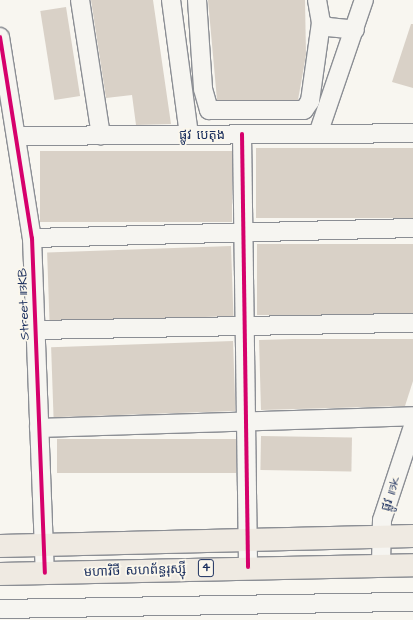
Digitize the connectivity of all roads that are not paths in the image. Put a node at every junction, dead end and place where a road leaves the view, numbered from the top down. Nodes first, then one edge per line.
1 (80, 0) edge
2 (171, 0) edge
3 (197, 0) edge
4 (317, 0) edge
5 (364, 0) edge
6 (322, 23) junction
7 (175, 30) junction
8 (201, 30) junction
9 (354, 30) junction
10 (1, 43) edge
11 (5, 104) edge
12 (258, 112) junction
13 (413, 132) edge
14 (189, 134) junction
15 (251, 134) junction
16 (318, 134) junction
17 (101, 135) junction
18 (16, 136) junction
19 (413, 228) edge
20 (243, 235) junction
21 (32, 238) junction
22 (413, 323) edge
23 (245, 328) junction
24 (36, 330) junction
25 (413, 416) edge
26 (246, 422) junction
27 (413, 426) edge
28 (39, 428) junction
29 (382, 536) junction
30 (413, 536) edge
31 (248, 539) junction
32 (43, 544) junction
33 (0, 546) edge
34 (381, 564) junction
35 (413, 565) edge
36 (248, 567) junction
37 (45, 573) junction
38 (0, 574) edge
39 (413, 602) edge
40 (0, 609) edge

1 - 17 street
2 - 7 street
3 - 8 street
4 - 6 street
5 - 9 street
6 - 9 street
6 - 12 street
7 - 8 street
7 - 14 street
8 - 12 street
9 - 16 street
10 - 11 street, Street 113KB
11 - 18 street, Street 113KB
12 - 15 street
13 - 16 street, ផ្លូវ បេតុង
14 - 15 street, ផ្លូវ បេតុង
14 - 17 street, ផ្លូវ បេតុង
15 - 16 street, ផ្លូវ បេតុង
15 - 20 street
17 - 18 street, ផ្លូវ បេតុង
18 - 21 street, Street 113KB
19 - 20 street
20 - 21 street
20 - 23 street
21 - 24 street, Street 113KB
22 - 23 street
23 - 24 street
23 - 26 street
24 - 28 street, Street 113KB
25 - 26 street
26 - 28 street
26 - 31 street
27 - 29 street, ផ្លូវ 113k
28 - 32 street, Street 113KB
29 - 30 highway, 4
29 - 31 highway, 4
29 - 34 street, ផ្លូវ 113k
31 - 32 highway, 4
31 - 36 street
32 - 33 highway, 4
32 - 37 street, Street 113KB
34 - 35 highway, មហាវិថី សហព័ន្ធរុស្ស៊ី / 4
34 - 36 highway, មហាវិថី សហព័ន្ធរុស្ស៊ី / 4
36 - 37 highway, មហាវិថី សហព័ន្ធរុស្ស៊ី / 4
37 - 38 highway, មហាវិថី សហព័ន្ធរុស្ស៊ី / 4
39 - 40 street

